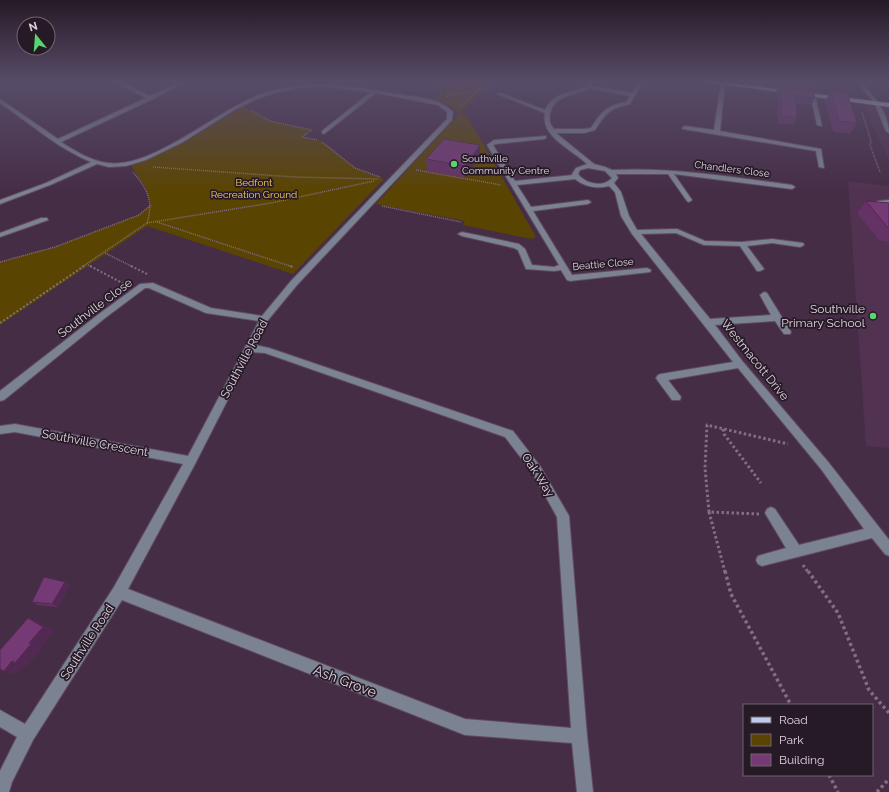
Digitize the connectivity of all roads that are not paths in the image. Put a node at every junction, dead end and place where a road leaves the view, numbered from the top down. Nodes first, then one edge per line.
1 (25, 118) edge
2 (108, 118) edge
3 (218, 118) edge
4 (342, 118) edge
5 (450, 118) edge
6 (547, 118) edge
7 (600, 118) edge
8 (719, 118) edge
9 (818, 118) edge
10 (884, 118) edge
11 (820, 125) dead end
12 (685, 128) dead end
13 (552, 130) junction
14 (889, 131) edge
15 (324, 132) dead end
16 (717, 132) junction
17 (544, 137) dead end
18 (58, 141) junction
19 (95, 163) junction
20 (592, 166) junction
21 (822, 167) dead end
22 (669, 171) junction
23 (611, 172) junction
24 (576, 177) junction
25 (610, 183) junction
26 (514, 184) junction
27 (792, 187) dead end
28 (689, 200) dead end
29 (0, 202) edge
30 (588, 202) dead end
31 (889, 202) edge
32 (878, 203) edge
33 (528, 208) junction
34 (44, 220) dead end
35 (635, 232) junction
36 (462, 234) dead end
37 (0, 235) edge
38 (742, 244) junction
39 (800, 245) dead end
40 (562, 267) junction
41 (760, 269) dead end
42 (647, 270) dead end
43 (764, 295) dead end
44 (777, 318) junction
45 (264, 319) junction
46 (708, 322) junction
47 (787, 332) dead end
48 (249, 348) junction
49 (740, 364) junction
50 (0, 397) edge
51 (676, 397) dead end
52 (0, 430) edge
53 (191, 461) junction
54 (771, 514) road end
55 (874, 532) junction
56 (889, 550) edge
57 (796, 552) junction
58 (762, 560) dead end
59 (119, 592) junction
60 (0, 718) edge
61 (27, 734) junction
62 (579, 736) junction
63 (1, 792) edge
64 (585, 792) edge

1 - 18 street
2 - 18 street
3 - 19 street, Southville Road
4 - 15 street
5 - 45 street, Southville Road
6 - 13 street
7 - 13 street
8 - 16 street
9 - 11 street
10 - 14 street
12 - 16 street
13 - 20 street
16 - 21 street
17 - 26 street, Beattie Close
18 - 19 street
19 - 29 street
20 - 23 street
20 - 24 street
22 - 23 street, Chandlers Close
22 - 27 street, Chandlers Close
22 - 28 street
23 - 25 street
24 - 25 street
24 - 26 street
25 - 35 street, Westmacott Drive
26 - 33 street, Beattie Close
30 - 33 street
31 - 32 street
33 - 40 street, Beattie Close
34 - 37 street
35 - 38 street
35 - 46 street, Westmacott Drive
36 - 40 street
38 - 39 street
38 - 41 street
40 - 42 street, Beattie Close
43 - 44 street
44 - 46 street
44 - 47 street
45 - 48 street, Southville Road
45 - 50 street, Southville Close
46 - 49 street, Westmacott Drive
48 - 53 street, Southville Road
48 - 62 street, Oak Way
49 - 51 street
49 - 55 street, Westmacott Drive
52 - 53 street, Southville Crescent
53 - 59 street, Southville Road
54 - 57 street
55 - 56 street, Westmacott Drive
55 - 57 street
57 - 58 street
59 - 61 street, Southville Road
59 - 62 street, Ash Grove
60 - 61 street
61 - 63 street, Southville Road
62 - 64 street, Oak Way

